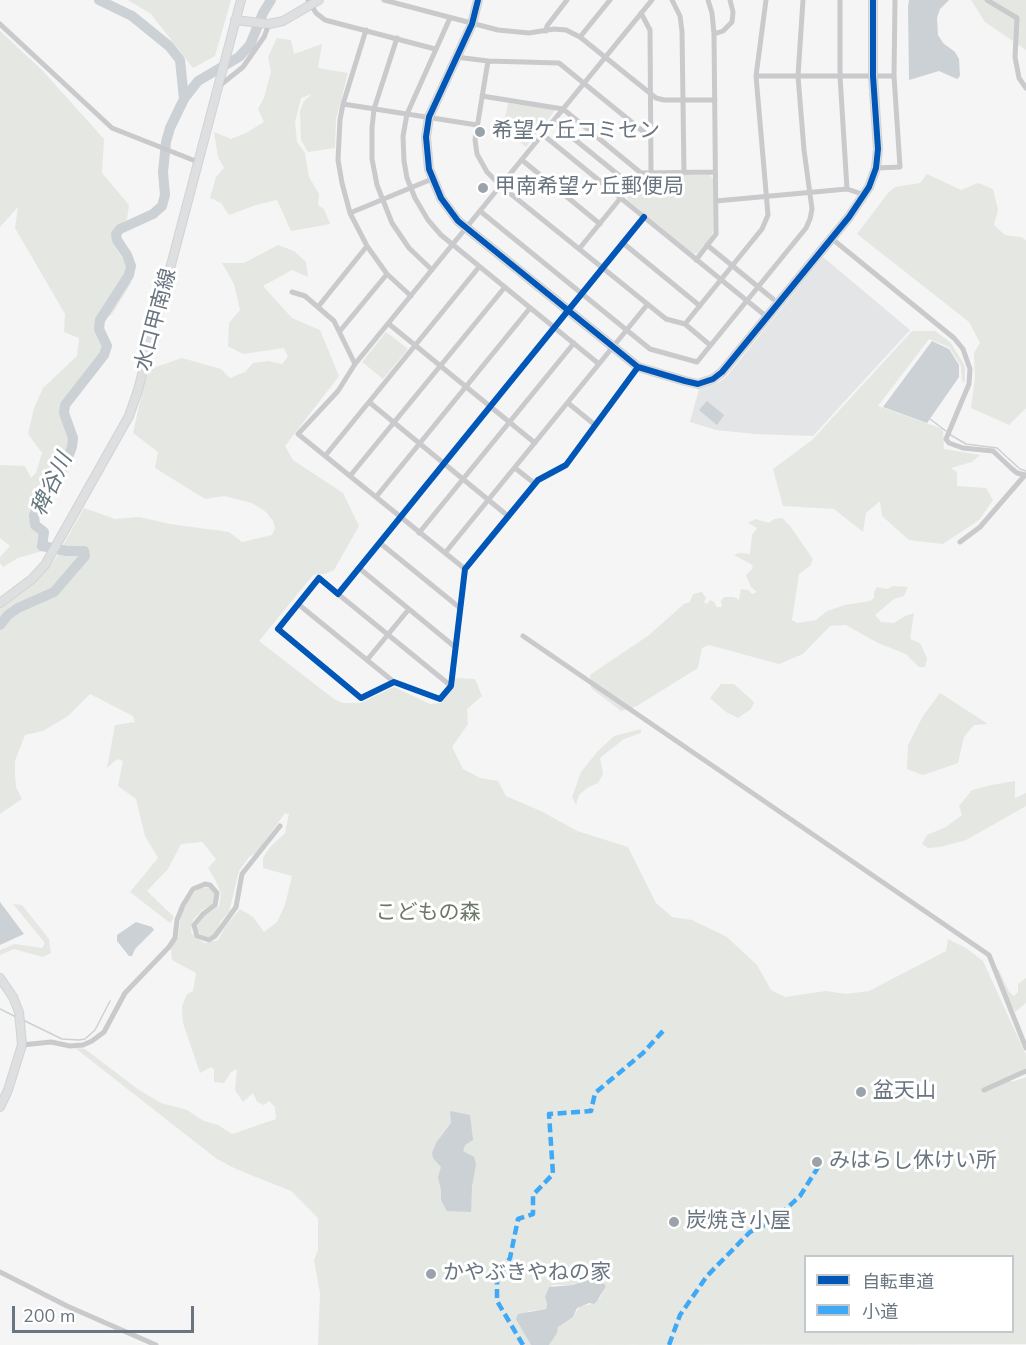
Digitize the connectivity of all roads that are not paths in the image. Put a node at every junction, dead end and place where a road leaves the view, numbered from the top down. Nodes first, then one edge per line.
1 (241, 0) edge
2 (320, 0) edge
3 (384, 0) edge
4 (478, 0) edge
5 (567, 0) edge
6 (610, 0) edge
7 (652, 0) edge
8 (672, 0) edge
9 (708, 0) edge
10 (730, 0) edge
11 (766, 0) edge
12 (803, 0) edge
13 (840, 0) edge
14 (873, 0) edge
15 (895, 0) edge
16 (987, 0) edge
17 (309, 2) edge
18 (641, 13) junction
19 (450, 18) junction
20 (235, 20) junction
21 (0, 24) edge
22 (267, 24) junction
23 (472, 24) junction
24 (366, 30) junction
25 (546, 31) junction
26 (714, 34) junction
27 (580, 37) junction
28 (397, 38) junction
29 (435, 49) junction
30 (456, 57) junction
31 (605, 58) junction
32 (488, 61) junction
33 (756, 76) junction
34 (798, 76) junction
35 (840, 76) junction
36 (873, 76) junction
37 (894, 76) junction
38 (584, 83) junction
39 (217, 88) junction
40 (1026, 88) edge
41 (650, 94) junction
42 (482, 96) junction
43 (683, 100) junction
44 (715, 100) junction
45 (343, 104) junction
46 (374, 109) junction
47 (563, 109) junction
48 (407, 114) junction
49 (429, 117) junction
50 (553, 122) junction
51 (477, 125) junction
52 (543, 134) junction
53 (650, 136) junction
54 (522, 160) junction
55 (198, 162) junction
56 (876, 168) junction
57 (651, 172) junction
58 (684, 172) junction
59 (715, 172) junction
60 (641, 173) junction
61 (432, 179) junction
62 (631, 185) junction
63 (501, 186) junction
64 (411, 188) junction
65 (847, 189) junction
66 (810, 193) junction
67 (865, 195) junction
68 (767, 197) junction
69 (621, 198) junction
70 (381, 200) junction
71 (716, 201) junction
72 (480, 211) junction
73 (350, 213) junction
74 (644, 217) junction
75 (600, 224) junction
76 (466, 228) junction
77 (831, 238) junction
78 (623, 243) junction
79 (453, 245) junction
80 (707, 245) junction
81 (366, 246) junction
82 (579, 249) junction
83 (696, 260) junction
84 (733, 266) junction
85 (479, 267) junction
86 (603, 268) junction
87 (432, 270) junction
88 (387, 274) junction
89 (722, 280) junction
90 (758, 286) junction
91 (505, 287) junction
92 (292, 291) dead end
93 (582, 294) junction
94 (411, 296) junction
95 (773, 299) dead end
96 (747, 301) junction
97 (647, 305) junction
98 (700, 306) junction
99 (318, 307) junction
100 (530, 308) junction
101 (568, 311) junction
102 (767, 317) junction
103 (389, 324) junction
104 (685, 324) junction
105 (555, 328) junction
106 (627, 330) junction
107 (340, 331) junction
108 (574, 343) junction
109 (415, 345) junction
110 (710, 345) junction
111 (613, 347) junction
112 (355, 364) junction
113 (599, 364) junction
114 (441, 366) junction
115 (638, 367) junction
116 (466, 387) junction
117 (369, 402) junction
118 (568, 403) junction
119 (490, 406) junction
120 (510, 422) junction
121 (394, 423) junction
122 (595, 425) junction
123 (535, 443) junction
124 (420, 444) junction
125 (325, 456) junction
126 (444, 464) junction
127 (515, 468) junction
128 (1025, 475) edge
129 (350, 476) junction
130 (463, 479) junction
131 (534, 483) junction
132 (376, 497) junction
133 (488, 500) junction
134 (508, 516) junction
135 (400, 517) junction
136 (419, 533) junction
137 (960, 542) dead end
138 (380, 543) junction
139 (445, 554) junction
140 (359, 568) junction
141 (465, 569) junction
142 (338, 594) junction
143 (0, 603) edge
144 (298, 604) junction
145 (460, 608) junction
146 (409, 609) junction
147 (388, 635) junction
148 (523, 636) dead end
149 (455, 647) junction
150 (367, 660) junction
151 (394, 682) junction
152 (451, 686) junction
153 (280, 826) dead end
154 (0, 978) edge
155 (22, 1045) junction
156 (1026, 1048) edge
157 (1026, 1071) edge
158 (984, 1090) dead end
159 (0, 1107) edge
160 (0, 1272) edge
161 (156, 1345) edge

1 - 20 street, 水口甲南線
2 - 17 street
3 - 19 street
4 - 23 street
5 - 25 street
6 - 27 street
7 - 18 street
8 - 43 street
9 - 26 street
10 - 26 street
11 - 33 street
12 - 34 street
13 - 35 street
14 - 36 street
15 - 37 street
16 - 40 street
17 - 22 street
17 - 24 street
18 - 31 street
18 - 41 street
19 - 23 street
19 - 29 street
20 - 22 street
20 - 39 street, 水口甲南線
21 - 55 street
22 - 39 street
23 - 25 street
23 - 30 street
24 - 28 street
24 - 45 street
25 - 27 street
26 - 44 street
27 - 31 street
28 - 29 street
28 - 46 street
29 - 48 street
30 - 32 street
30 - 49 street
31 - 38 street
31 - 41 street
32 - 38 street
32 - 42 street
33 - 34 street
33 - 68 street
34 - 35 street
34 - 66 street
35 - 36 street
35 - 65 street
36 - 37 street
36 - 56 street
37 - 56 street
38 - 47 street
38 - 53 street
39 - 55 street, 水口甲南線
41 - 43 street
41 - 53 street
42 - 47 street
42 - 51 street
43 - 44 street
43 - 58 street
44 - 59 street
45 - 46 street
45 - 73 street
46 - 48 street
46 - 70 street
47 - 50 street
47 - 60 street
48 - 49 street
48 - 64 street
49 - 51 street
49 - 61 street
50 - 52 street
50 - 62 street
51 - 63 street
52 - 54 street
52 - 69 street
53 - 57 street
54 - 63 street
54 - 75 street
55 - 143 street, 水口甲南線
56 - 67 street
57 - 58 street
57 - 60 street
58 - 59 street
59 - 71 street
60 - 62 street
61 - 64 street
61 - 76 street
62 - 69 street
63 - 72 street
63 - 82 street
64 - 70 street
64 - 79 street
65 - 66 street
65 - 67 street
66 - 68 street
66 - 90 street
67 - 77 street
68 - 71 street
68 - 84 street
69 - 74 street
69 - 75 street
70 - 73 street
70 - 87 street
71 - 80 street
72 - 76 street
72 - 93 street
73 - 81 street
74 - 78 street
74 - 83 street
75 - 82 street
76 - 79 street
76 - 101 street
77 - 102 street
77 - 128 street
78 - 86 street
78 - 98 street
79 - 85 street
79 - 87 street
80 - 83 street
80 - 84 street
81 - 88 street
81 - 99 street
82 - 86 street
83 - 89 street
84 - 89 street
84 - 90 street
85 - 91 street
85 - 109 street
86 - 93 street
86 - 97 street
87 - 94 street
88 - 94 street
88 - 107 street
89 - 96 street
89 - 98 street
90 - 95 street
90 - 96 street
91 - 100 street
91 - 114 street
92 - 99 street
93 - 101 street
93 - 106 street
94 - 103 street
96 - 102 street
96 - 110 street
97 - 104 street
97 - 106 street
98 - 104 street
99 - 107 street
100 - 105 street
100 - 116 street
101 - 105 street
101 - 111 street
102 - 115 street
103 - 109 street
103 - 112 street
104 - 110 street
105 - 108 street
105 - 119 street
106 - 110 street
106 - 111 street
107 - 112 street
108 - 113 street
108 - 120 street
109 - 114 street
109 - 117 street
111 - 113 street
111 - 115 street
112 - 125 street
113 - 118 street
114 - 116 street
114 - 121 street
115 - 122 street
116 - 119 street
116 - 124 street
117 - 121 street
117 - 125 street
118 - 122 street
118 - 123 street
119 - 120 street
119 - 126 street
120 - 123 street
120 - 130 street
121 - 124 street
121 - 129 street
122 - 131 street
123 - 127 street
124 - 126 street
124 - 132 street
125 - 129 street
126 - 130 street
126 - 135 street
127 - 131 street
127 - 133 street
128 - 137 street
129 - 132 street
130 - 133 street
130 - 136 street
131 - 134 street
132 - 135 street
133 - 134 street
133 - 139 street
134 - 141 street
135 - 136 street
135 - 138 street
136 - 139 street
138 - 140 street
138 - 145 street
139 - 141 street
140 - 142 street
140 - 146 street
141 - 145 street
142 - 144 street
142 - 147 street
144 - 150 street
144 - 151 street
145 - 149 street
146 - 147 street
146 - 149 street
147 - 150 street
147 - 152 street
148 - 156 street
149 - 152 street
150 - 151 street
151 - 152 street
153 - 155 street
154 - 155 street
155 - 159 street
157 - 158 street
160 - 161 street

